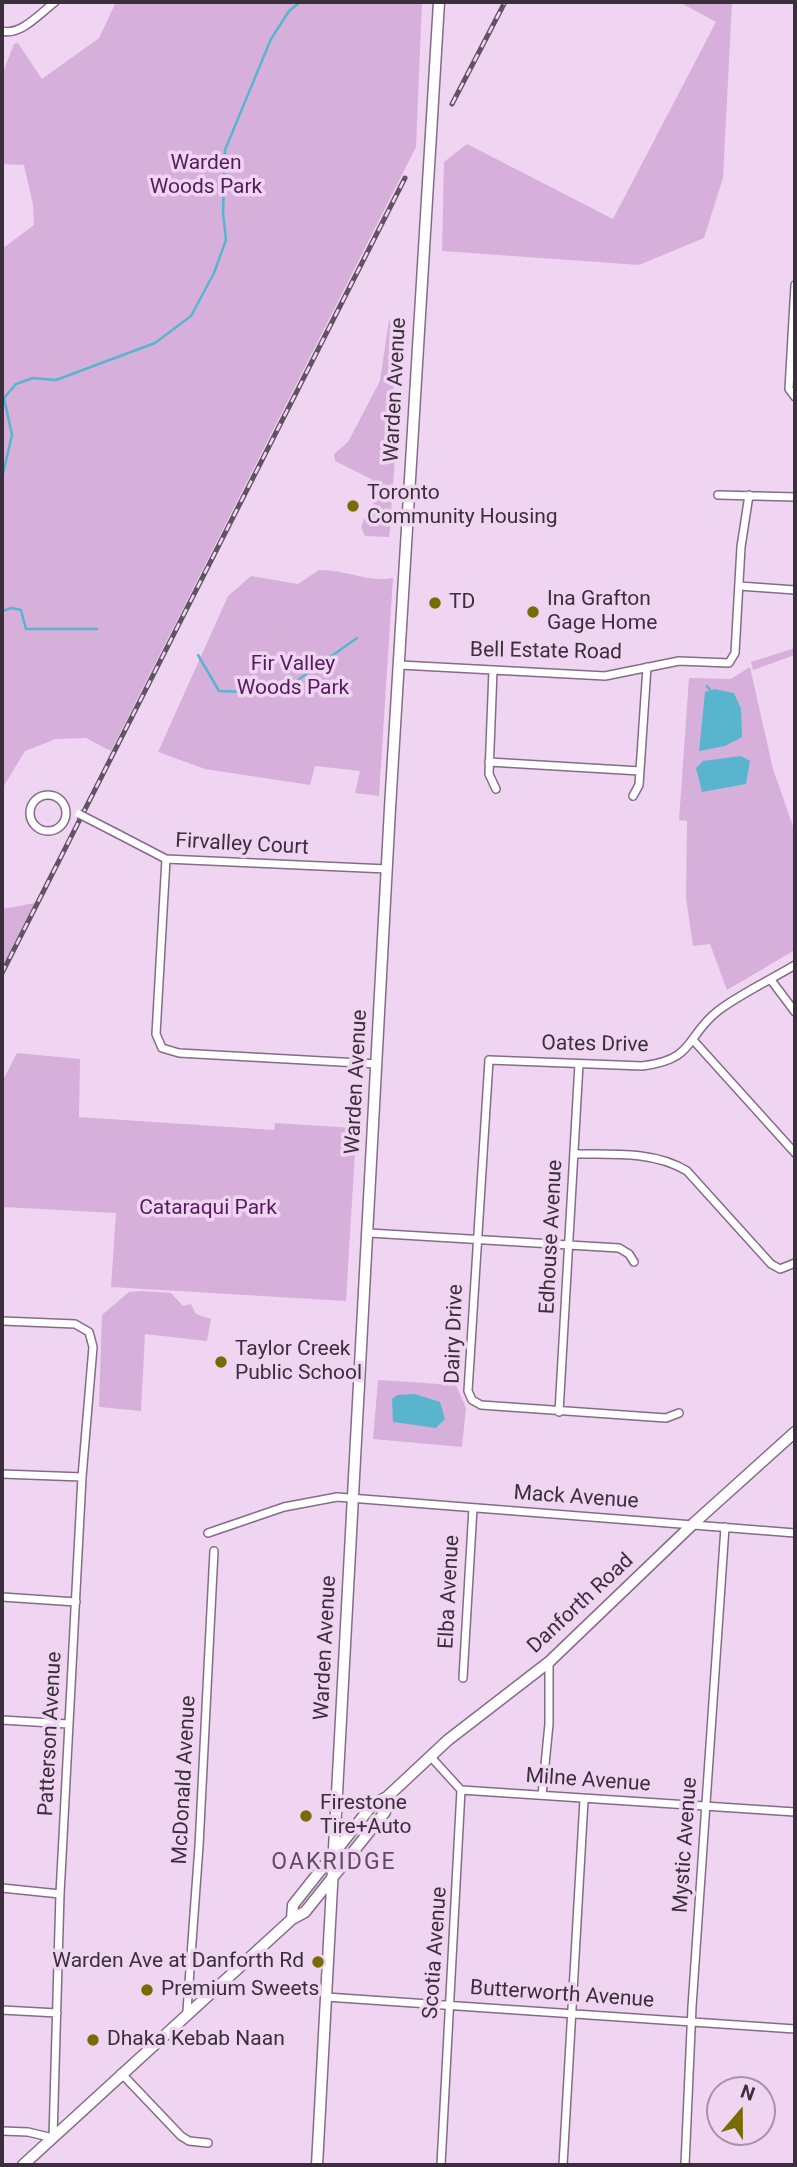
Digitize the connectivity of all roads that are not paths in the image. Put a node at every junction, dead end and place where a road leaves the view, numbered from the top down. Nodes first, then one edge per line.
1 (55, 2) edge
2 (439, 2) edge
3 (2, 31) edge
4 (795, 285) edge
5 (795, 397) edge
6 (718, 495) dead end
7 (749, 495) junction
8 (795, 497) edge
9 (739, 586) junction
10 (795, 590) edge
11 (400, 665) junction
12 (648, 667) junction
13 (493, 670) junction
14 (489, 762) junction
15 (640, 771) junction
16 (496, 789) dead end
17 (633, 796) dead end
18 (65, 807) junction
19 (166, 859) junction
20 (387, 869) junction
21 (795, 965) edge
22 (771, 981) junction
23 (795, 1012) edge
24 (694, 1041) junction
25 (489, 1060) joint
26 (377, 1064) junction
27 (579, 1064) junction
28 (795, 1153) edge
29 (574, 1154) junction
30 (369, 1233) junction
31 (476, 1241) junction
32 (569, 1245) junction
33 (634, 1262) dead end
34 (795, 1263) edge
35 (2, 1321) edge
36 (559, 1412) junction
37 (679, 1413) dead end
38 (795, 1432) edge
39 (2, 1474) edge
40 (82, 1478) junction
41 (354, 1499) junction
42 (473, 1508) junction
43 (694, 1523) junction
44 (724, 1527) junction
45 (208, 1533) dead end
46 (795, 1533) edge
47 (214, 1551) dead end
48 (2, 1597) edge
49 (76, 1602) junction
50 (549, 1662) junction
51 (463, 1678) dead end
52 (2, 1720) edge
53 (68, 1724) junction
54 (430, 1756) junction
55 (461, 1790) junction
56 (542, 1796) junction
57 (387, 1797) junction
58 (584, 1800) junction
59 (706, 1807) junction
60 (795, 1812) edge
61 (335, 1850) junction
62 (333, 1876) junction
63 (2, 1888) edge
64 (60, 1894) junction
65 (292, 1919) junction
66 (326, 1997) junction
67 (449, 2005) junction
68 (2, 2010) edge
69 (187, 2011) junction
70 (57, 2013) junction
71 (570, 2013) junction
72 (691, 2021) junction
73 (795, 2029) edge
74 (121, 2073) junction
75 (2, 2131) edge
76 (53, 2138) junction
77 (208, 2143) dead end
78 (23, 2165) edge
79 (317, 2165) edge
80 (441, 2165) edge
81 (563, 2165) edge
82 (685, 2165) edge

1 - 3 street
2 - 11 main road, Warden Avenue
4 - 5 street
6 - 7 street
7 - 8 street
7 - 9 street, Bell Estate Road
9 - 10 street
9 - 12 street, Bell Estate Road
11 - 13 street, Bell Estate Road
11 - 20 main road, Warden Avenue
12 - 13 street, Bell Estate Road
12 - 15 street
13 - 14 street
14 - 15 street
14 - 16 street
15 - 17 street
18 - 18 street, Firvalley Court
18 - 19 street, Firvalley Court, bridge
19 - 20 street, Firvalley Court
19 - 26 street
20 - 26 main road, Warden Avenue
21 - 22 street
22 - 23 street
22 - 24 street, Oates Drive
24 - 27 street, Oates Drive
24 - 28 street
25 - 27 street, Oates Drive
25 - 31 street, Dairy Drive
26 - 30 main road, Warden Avenue
27 - 29 street, Edhouse Avenue
29 - 32 street, Edhouse Avenue
29 - 34 street
30 - 31 street
30 - 41 main road, Warden Avenue
31 - 32 street
31 - 36 street, Dairy Drive
32 - 33 street
32 - 36 street, Edhouse Avenue
35 - 40 street, Patterson Avenue
36 - 37 street, Dairy Drive
38 - 43 main road, Danforth Road
39 - 40 street
40 - 49 street, Patterson Avenue
41 - 42 street, Mack Avenue
41 - 45 street, Mack Avenue
41 - 61 main road, Warden Avenue
42 - 43 street, Mack Avenue
42 - 51 street, Elba Avenue
43 - 44 street, Mack Avenue
43 - 50 main road, Danforth Road
44 - 46 street, Mack Avenue
44 - 59 street, Mystic Avenue
47 - 69 street, McDonald Avenue
48 - 49 street
49 - 53 street, Patterson Avenue
50 - 54 main road, Danforth Road
50 - 56 street
52 - 53 street
53 - 64 street, Patterson Avenue
54 - 55 street
54 - 57 main road, Danforth Road
55 - 56 street, Milne Avenue
55 - 67 street, Scotia Avenue
56 - 58 street, Milne Avenue
57 - 61 main road, Danforth Road
57 - 62 main road, Danforth Road
58 - 59 street, Milne Avenue
58 - 71 street
59 - 60 street, Milne Avenue
59 - 72 street, Mystic Avenue
61 - 62 main road, Warden Avenue
61 - 65 main road, Danforth Road
62 - 65 main road, Danforth Road
62 - 66 main road, Warden Avenue
63 - 64 street
64 - 70 street, Patterson Avenue
65 - 69 main road, Danforth Road
66 - 67 street, Butterworth Avenue
66 - 79 main road, Warden Avenue
67 - 71 street, Butterworth Avenue
67 - 80 street, Scotia Avenue
68 - 70 street
69 - 74 main road, Danforth Road
70 - 76 street, Patterson Avenue
71 - 72 street, Butterworth Avenue
71 - 81 street
72 - 73 street, Butterworth Avenue
72 - 82 street, Mystic Avenue
74 - 76 main road, Danforth Road
74 - 77 street
75 - 76 street
76 - 78 main road, Danforth Road

